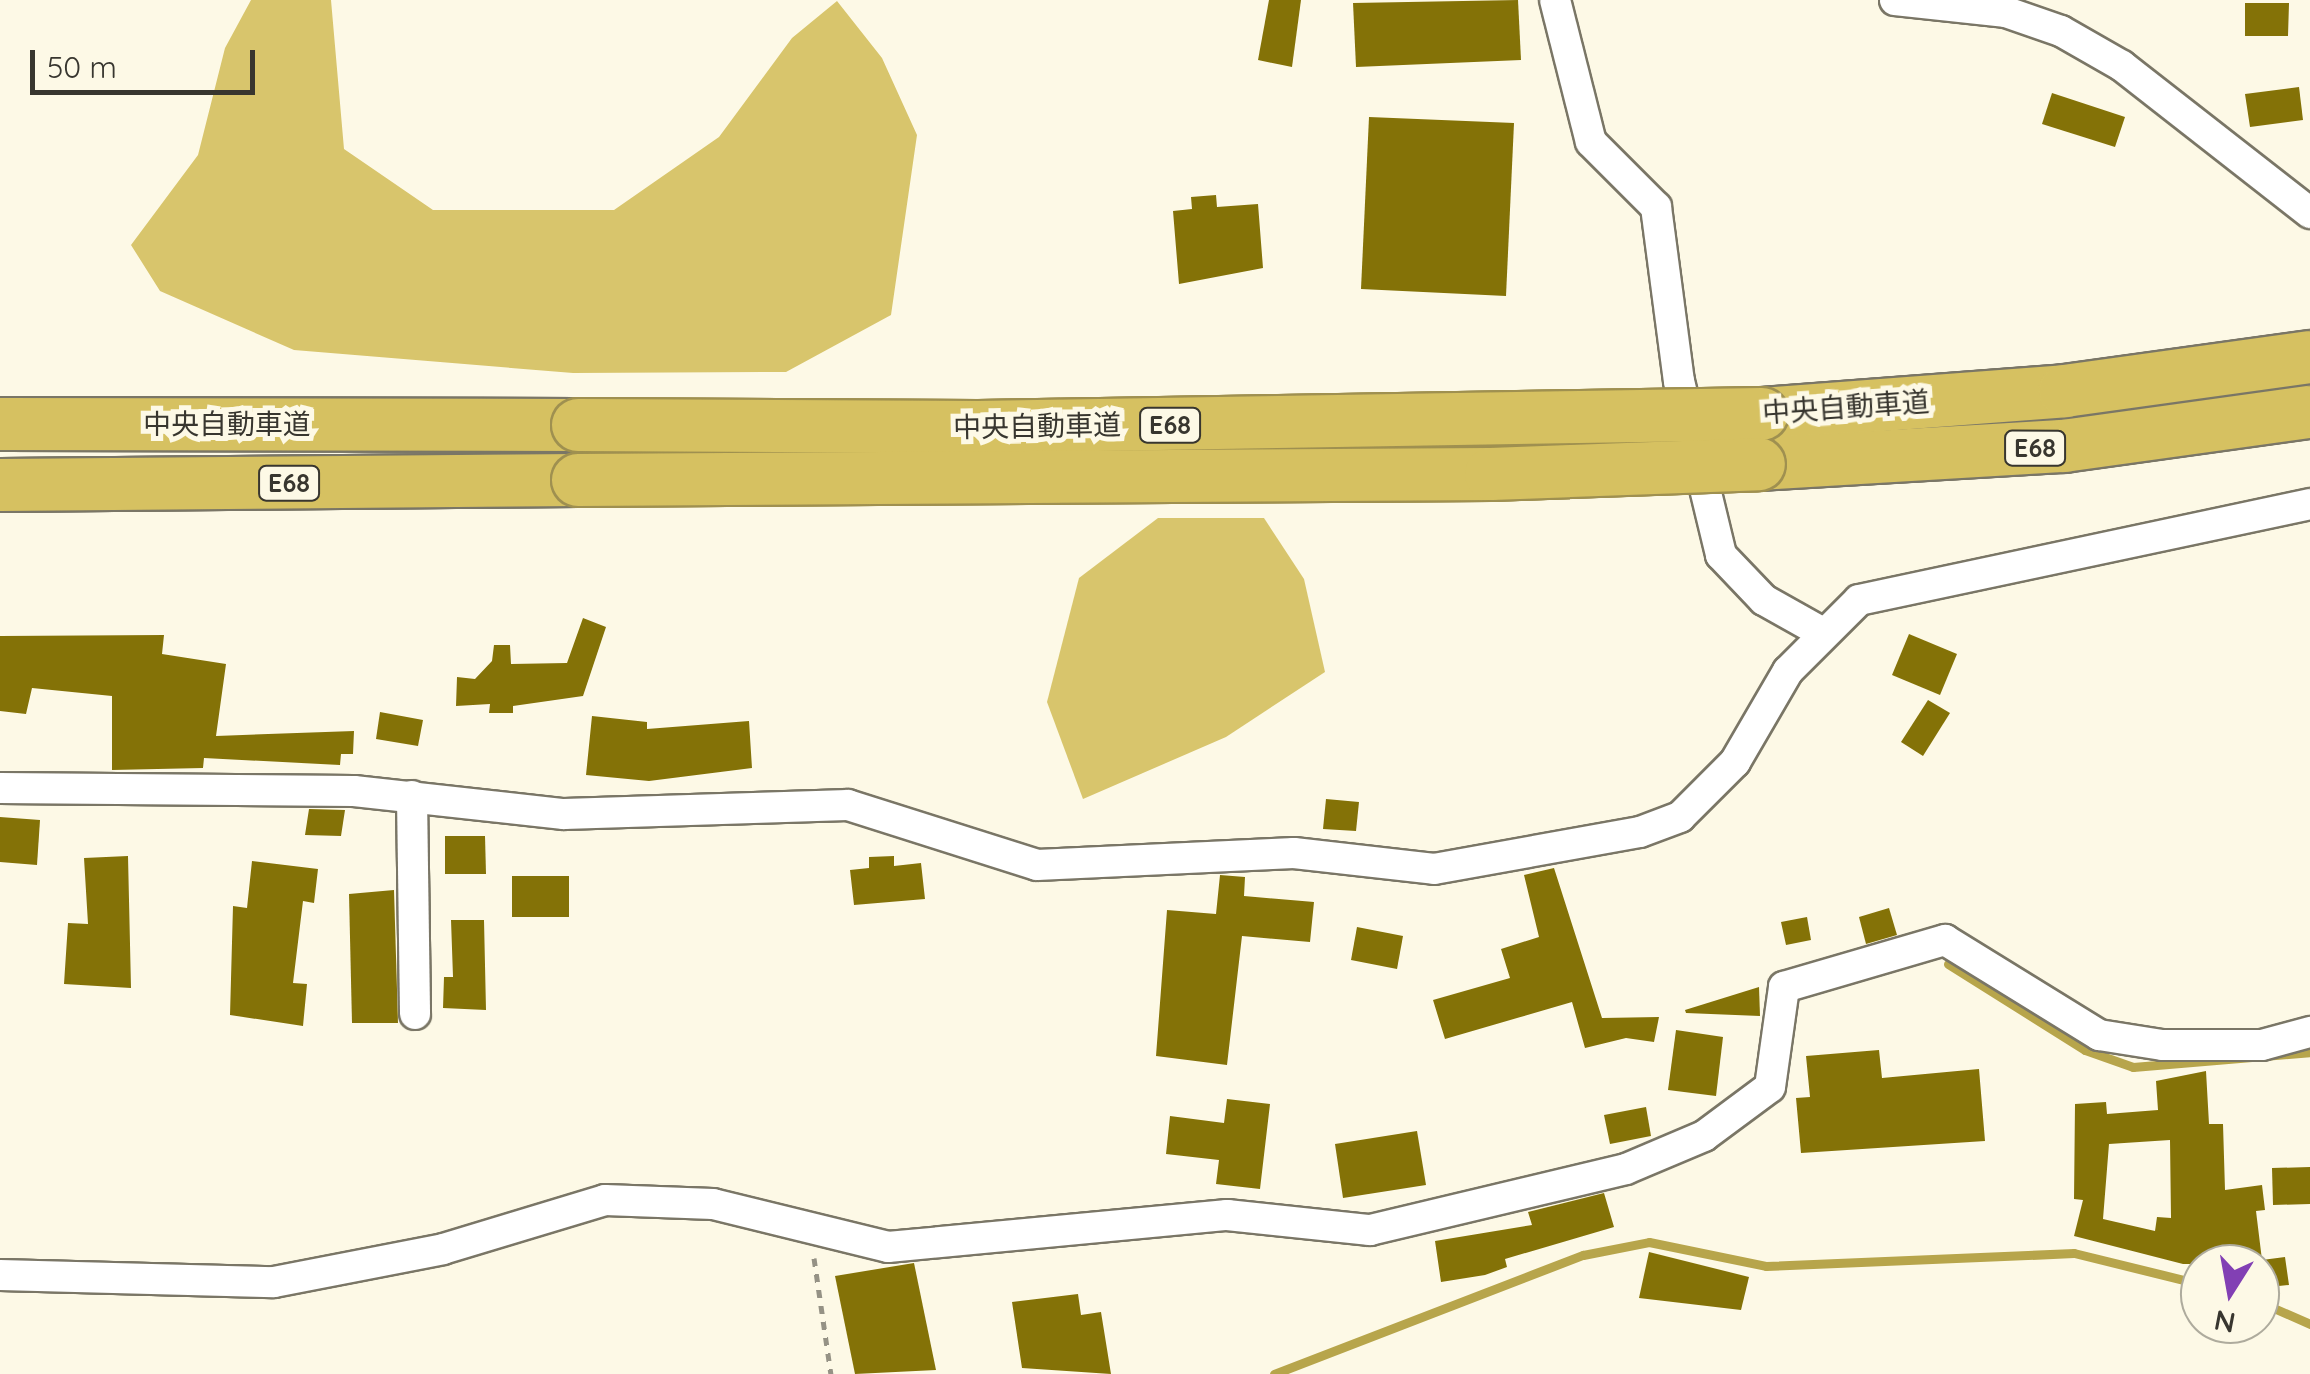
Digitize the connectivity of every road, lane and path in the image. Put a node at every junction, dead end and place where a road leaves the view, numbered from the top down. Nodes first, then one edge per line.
1 (1556, 0) edge
2 (1895, 0) edge
3 (2310, 214) edge
4 (2310, 357) edge
5 (2310, 412) edge
6 (0, 424) edge
7 (1760, 439) junction
8 (0, 485) edge
9 (2310, 504) edge
10 (1821, 632) junction
11 (0, 788) edge
12 (412, 796) junction
13 (415, 1014) dead end
14 (2310, 1032) edge
15 (807, 1221) junction
16 (0, 1275) edge
17 (831, 1374) edge

1 - 10 street
2 - 3 street
4 - 7 highway, 中央自動車道 / E68
5 - 7 highway, 中央自動車道 / E68
6 - 7 highway, 中央自動車道 / E68, bridge
7 - 8 highway, 中央自動車道 / E68, bridge
9 - 10 street
10 - 12 street
11 - 12 street
12 - 13 street
14 - 15 street
15 - 16 street
15 - 17 path

